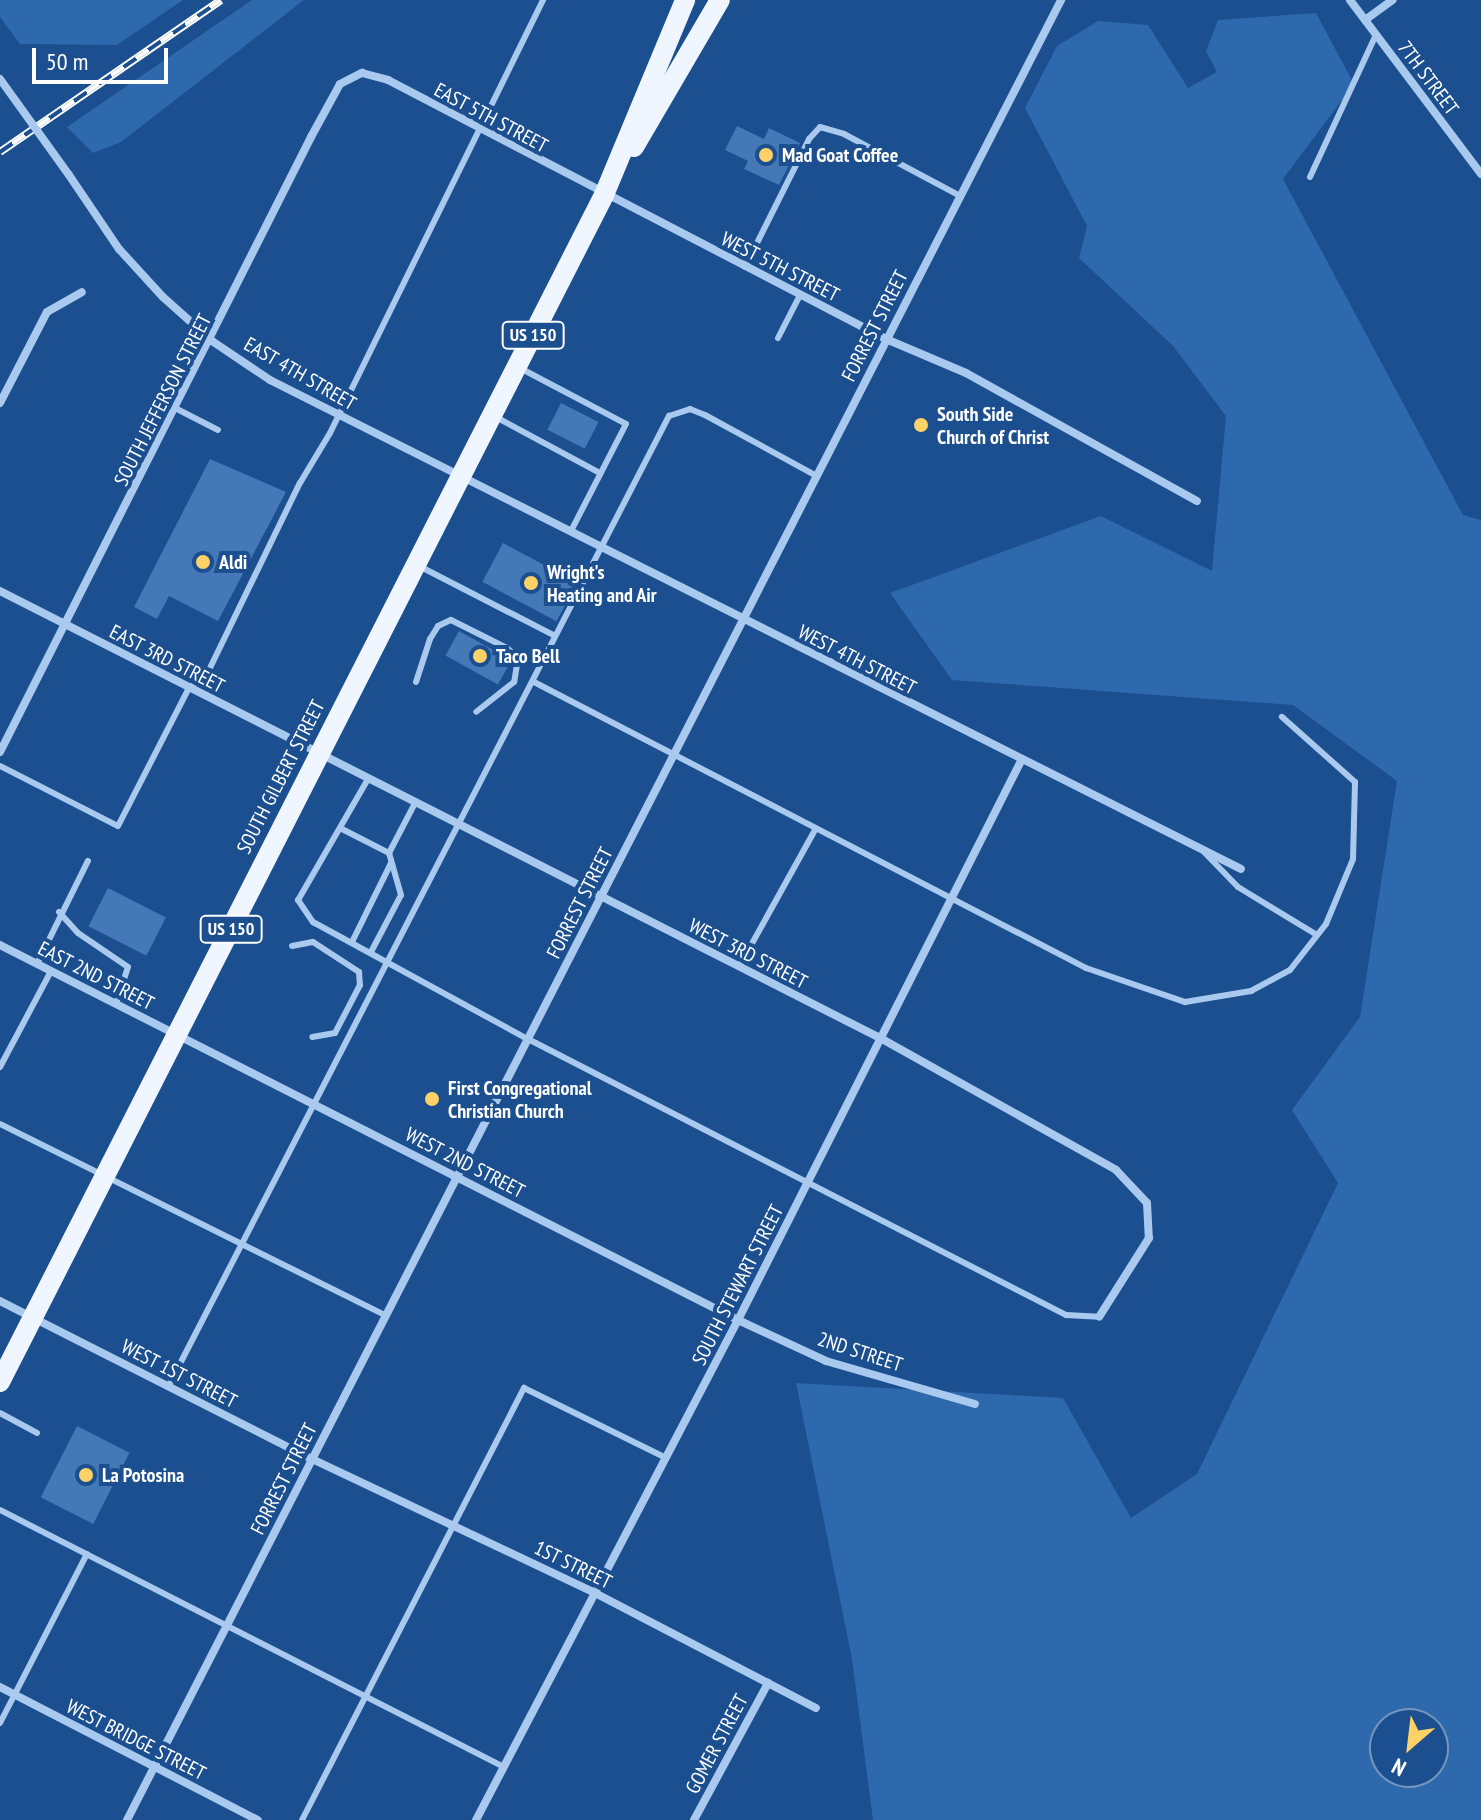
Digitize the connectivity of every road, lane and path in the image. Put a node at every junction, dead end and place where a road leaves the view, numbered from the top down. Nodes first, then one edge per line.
1 (543, 0) edge
2 (685, 0) edge
3 (720, 0) edge
4 (1061, 0) edge
5 (1350, 0) edge
6 (1393, 0) edge
7 (1365, 20) junction
8 (1376, 35) junction
9 (362, 73) joint
10 (0, 79) edge
11 (478, 131) junction
12 (1481, 174) edge
13 (1310, 177) dead end
14 (604, 195) junction
15 (960, 196) junction
16 (745, 267) junction
17 (82, 292) dead end
18 (800, 295) junction
19 (778, 338) dead end
20 (886, 339) junction
21 (212, 341) junction
22 (517, 366) junction
23 (0, 403) edge
24 (177, 409) junction
25 (336, 414) junction
26 (492, 415) junction
27 (218, 430) dead end
28 (600, 473) junction
29 (461, 476) junction
30 (817, 476) junction
31 (1197, 501) dead end
32 (572, 529) junction
33 (603, 545) junction
34 (416, 564) junction
35 (0, 591) edge
36 (744, 620) junction
37 (64, 625) junction
38 (555, 636) junction
39 (416, 682) dead end
40 (534, 682) junction
41 (189, 688) junction
42 (476, 712) dead end
43 (1282, 717) dead end
44 (0, 752) edge
45 (319, 754) junction
46 (673, 757) junction
47 (1021, 761) junction
48 (0, 766) edge
49 (368, 779) junction
50 (415, 803) junction
51 (459, 825) junction
52 (342, 829) junction
53 (815, 830) junction
54 (1203, 851) junction
55 (389, 853) junction
56 (88, 861) dead end
57 (392, 862) junction
58 (1241, 869) dead end
59 (600, 898) junction
60 (951, 901) junction
61 (59, 912) junction
62 (1317, 935) junction
63 (352, 942) junction
64 (0, 945) edge
65 (292, 946) dead end
66 (371, 952) junction
67 (387, 961) junction
68 (37, 964) junction
69 (739, 967) junction
70 (51, 971) junction
71 (116, 1004) junction
72 (177, 1035) junction
73 (312, 1037) dead end
74 (528, 1039) junction
75 (882, 1039) junction
76 (0, 1067) edge
77 (314, 1104) junction
78 (0, 1124) edge
79 (105, 1174) junction
80 (458, 1177) junction
81 (810, 1180) junction
82 (244, 1245) junction
83 (0, 1301) edge
84 (386, 1316) junction
85 (1099, 1317) joint
86 (32, 1318) junction
87 (738, 1320) junction
88 (0, 1382) edge
89 (168, 1387) junction
90 (975, 1404) dead end
91 (0, 1413) edge
92 (37, 1433) dead end
93 (666, 1458) junction
94 (312, 1459) junction
95 (0, 1510) edge
96 (453, 1526) junction
97 (87, 1554) junction
98 (595, 1593) junction
99 (226, 1626) junction
100 (768, 1683) junction
101 (0, 1687) edge
102 (14, 1695) junction
103 (367, 1695) junction
104 (816, 1708) dead end
105 (0, 1723) edge
106 (154, 1767) junction
107 (504, 1767) junction
108 (127, 1820) edge
109 (258, 1820) edge
110 (302, 1820) edge
111 (476, 1820) edge
112 (694, 1820) edge

1 - 11 lane
2 - 14 main road, SOUTH GILBERT STREET / US 150
3 - 14 main road, SOUTH GILBERT STREET / US 150
4 - 15 street, FORREST STREET
5 - 7 street, 7TH STREET
6 - 7 street
7 - 8 street, 7TH STREET
8 - 12 street, 7TH STREET
8 - 13 lane
9 - 11 street, EAST 5TH STREET
9 - 21 street, SOUTH JEFFERSON STREET
10 - 21 street, EAST 4TH STREET, bridge
11 - 14 street, EAST 5TH STREET
11 - 25 lane
14 - 16 street, WEST 5TH STREET
14 - 22 main road, SOUTH GILBERT STREET / US 150
15 - 16 lane
15 - 20 street, FORREST STREET
16 - 18 street, WEST 5TH STREET
17 - 23 street
18 - 19 lane
18 - 20 street, WEST 5TH STREET
20 - 30 street, FORREST STREET
20 - 31 street, WEST 5TH STREET
21 - 24 street, SOUTH JEFFERSON STREET
21 - 25 street, EAST 4TH STREET
22 - 26 main road, SOUTH GILBERT STREET / US 150
22 - 28 lane
24 - 27 lane
24 - 37 street, SOUTH JEFFERSON STREET
25 - 29 street, EAST 4TH STREET
25 - 41 lane
26 - 28 lane
26 - 29 main road, SOUTH GILBERT STREET / US 150
28 - 32 lane
29 - 32 street, WEST 4TH STREET
29 - 34 main road, SOUTH GILBERT STREET / US 150
30 - 33 lane
30 - 36 street, FORREST STREET
32 - 33 street, WEST 4TH STREET
33 - 36 street, WEST 4TH STREET
33 - 38 lane
34 - 38 lane
34 - 45 main road, SOUTH GILBERT STREET / US 150
35 - 37 street, EAST 3RD STREET
36 - 46 street, FORREST STREET
36 - 47 street, WEST 4TH STREET
37 - 41 street, EAST 3RD STREET
37 - 44 street, SOUTH JEFFERSON STREET
38 - 40 lane
39 - 42 lane
40 - 46 lane
40 - 51 lane
41 - 45 street, EAST 3RD STREET
41 - 48 lane
43 - 62 lane
45 - 49 street, WEST 3RD STREET
45 - 72 main road, SOUTH GILBERT STREET / US 150
46 - 53 lane
46 - 59 street, FORREST STREET
47 - 54 street, WEST 4TH STREET
47 - 60 street, SOUTH STEWART STREET
49 - 50 street, WEST 3RD STREET
49 - 52 lane
50 - 51 street, WEST 3RD STREET
50 - 55 lane
51 - 59 street, WEST 3RD STREET
51 - 67 lane
52 - 55 lane
52 - 63 lane
53 - 60 lane
53 - 69 lane
54 - 58 street, WEST 4TH STREET
54 - 62 lane
55 - 57 lane
56 - 61 lane
57 - 63 lane
57 - 66 lane
59 - 69 street, WEST 3RD STREET
59 - 74 street, FORREST STREET
60 - 62 lane
60 - 75 street, SOUTH STEWART STREET
61 - 68 lane
61 - 71 lane
63 - 66 lane
64 - 68 street, EAST 2ND STREET
65 - 73 lane
66 - 67 lane
67 - 74 lane
67 - 77 lane
68 - 70 street, EAST 2ND STREET
69 - 75 street, WEST 3RD STREET
70 - 71 street, EAST 2ND STREET
70 - 76 lane
71 - 72 street, EAST 2ND STREET
72 - 77 street, WEST 2ND STREET
72 - 79 main road, SOUTH GILBERT STREET / US 150
74 - 80 street, FORREST STREET
74 - 81 lane
75 - 81 street, SOUTH STEWART STREET
75 - 85 street, WEST 3RD STREET
77 - 80 street, WEST 2ND STREET
77 - 82 lane
78 - 79 lane
79 - 82 lane
79 - 86 main road, SOUTH GILBERT STREET / US 150
80 - 84 street, FORREST STREET
80 - 87 street, WEST 2ND STREET
81 - 85 lane
81 - 87 street, SOUTH STEWART STREET
82 - 84 lane
82 - 89 lane
83 - 86 street, WEST 1ST STREET
84 - 94 street, FORREST STREET
86 - 88 main road, SOUTH GILBERT STREET / US 150
86 - 89 street, WEST 1ST STREET
87 - 90 street, 2ND STREET
87 - 93 street, SOUTH STEWART STREET
89 - 94 street, WEST 1ST STREET
91 - 92 lane
93 - 96 lane
93 - 98 street, SOUTH STEWART STREET
94 - 96 street, 1ST STREET
94 - 99 street, FORREST STREET
95 - 97 lane
96 - 98 street, 1ST STREET
96 - 103 lane
97 - 99 lane
97 - 102 lane
98 - 100 street, 1ST STREET
98 - 107 street, SOUTH STEWART STREET
99 - 103 lane
99 - 106 street, FORREST STREET
100 - 104 street, 1ST STREET
100 - 112 street, GOMER STREET
101 - 102 street, WEST BRIDGE STREET
102 - 105 lane
102 - 106 street, WEST BRIDGE STREET
103 - 107 lane
103 - 110 lane
106 - 108 street, FORREST STREET
106 - 109 street, WEST BRIDGE STREET
107 - 111 street, SOUTH STEWART STREET

